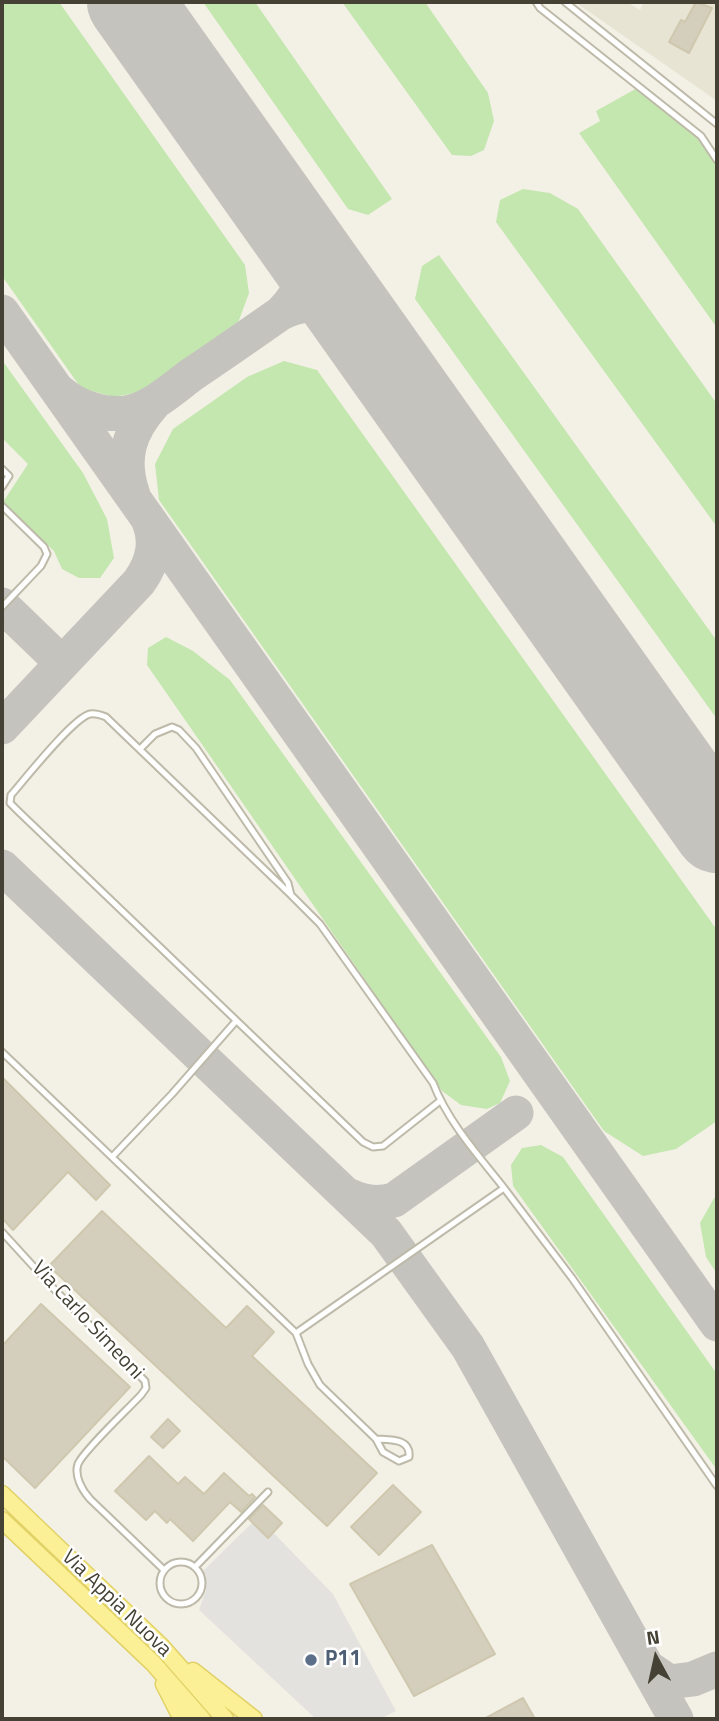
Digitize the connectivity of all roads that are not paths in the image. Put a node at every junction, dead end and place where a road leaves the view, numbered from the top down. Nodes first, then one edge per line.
1 (536, 2) edge
2 (565, 2) edge
3 (717, 124) edge
4 (717, 160) edge
5 (2, 469) edge
6 (2, 487) edge
7 (2, 506) edge
8 (2, 607) edge
9 (140, 749) junction
10 (291, 895) junction
11 (236, 1021) junction
12 (2, 1052) edge
13 (440, 1101) junction
14 (112, 1157) junction
15 (504, 1188) junction
16 (2, 1232) edge
17 (296, 1333) junction
18 (376, 1439) junction
19 (717, 1486) edge
20 (268, 1492) dead end
21 (2, 1494) edge
22 (2, 1520) edge
23 (195, 1567) junction
24 (164, 1570) junction
25 (162, 1646) junction
26 (153, 1663) junction
27 (182, 1719) edge
28 (202, 1719) edge
29 (225, 1719) edge
30 (254, 1719) edge

1 - 4 lane
2 - 3 lane
5 - 6 lane
7 - 8 lane
9 - 10 lane
9 - 10 lane
9 - 11 lane
10 - 13 lane
11 - 13 lane
11 - 14 lane
12 - 14 lane
13 - 15 lane
14 - 17 lane
15 - 17 lane
15 - 19 lane
16 - 24 lane, Via Carlo Simeoni
17 - 18 lane
18 - 18 lane
20 - 23 lane
21 - 25 main road, Via Appia Nuova
22 - 26 main road, Via Appia Nuova
23 - 24 lane
23 - 24 lane
25 - 29 main road, Via Appia Nuova
25 - 30 main road
26 - 27 main road
26 - 28 main road, Via Appia Nuova

